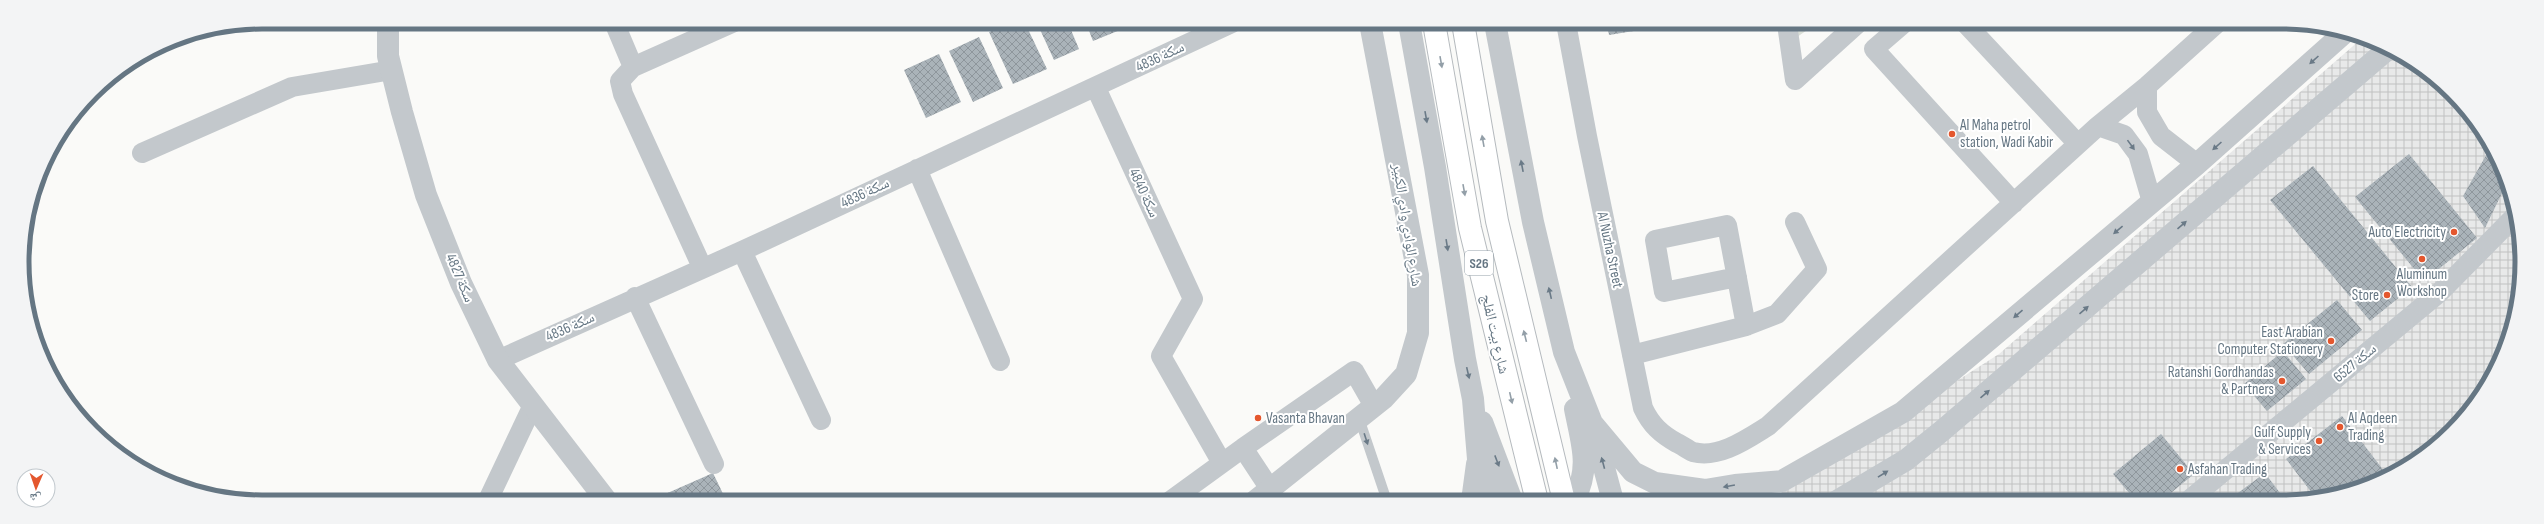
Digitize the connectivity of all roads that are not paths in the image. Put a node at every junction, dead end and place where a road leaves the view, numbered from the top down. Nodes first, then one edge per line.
1 (388, 29) edge
2 (617, 29) edge
3 (718, 29) edge
4 (1205, 29) edge
5 (1371, 29) edge
6 (1410, 29) edge
7 (1435, 29) edge
8 (1464, 29) edge
9 (1496, 29) edge
10 (1567, 29) edge
11 (1788, 29) edge
12 (1851, 29) edge
13 (1897, 29) edge
14 (1971, 29) edge
15 (2210, 29) edge
16 (2340, 37) edge
17 (2384, 53) edge
18 (633, 67) junction
19 (392, 70) junction
20 (2147, 86) junction
21 (1096, 88) junction
22 (2098, 126) junction
23 (2078, 144) junction
24 (142, 153) dead end
25 (2197, 164) junction
26 (917, 169) junction
27 (2152, 202) junction
28 (2014, 203) junction
29 (2511, 220) edge
30 (1795, 222) dead end
31 (742, 251) junction
32 (702, 267) junction
33 (1737, 277) junction
34 (635, 297) junction
35 (1746, 326) junction
36 (1564, 352) junction
37 (1632, 355) junction
38 (498, 360) junction
39 (1000, 361) dead end
40 (1474, 399) junction
41 (532, 405) junction
42 (1366, 412) junction
43 (821, 420) dead end
44 (1592, 423) junction
45 (1243, 448) junction
46 (1478, 459) junction
47 (1222, 463) junction
48 (714, 464) dead end
49 (1782, 481) junction
50 (490, 495) edge
51 (602, 495) edge
52 (1178, 495) edge
53 (1262, 495) edge
54 (1385, 495) edge
55 (1473, 495) edge
56 (1488, 495) edge
57 (1510, 495) edge
58 (1536, 495) edge
59 (1563, 495) edge
60 (1577, 495) edge
61 (1611, 495) edge
62 (1748, 495) edge
63 (1861, 495) edge
64 (2195, 495) edge

1 - 19 street, سكة 4827
2 - 18 street
3 - 18 street
4 - 21 street, سكة 4836
5 - 42 street, شارع الوادي وادي الكبير
6 -> 40 street
7 -> 58 main road, شارع بيت الفلج / S26
59 -> 8 main road, شارع بيت الفلج / S26
36 -> 9 street
10 - 37 street, Al Nuzha Street
11 - 12 street
13 - 28 street
14 - 23 street
15 - 20 street
16 -> 25 street
63 -> 17 street
18 - 32 street
19 - 24 street
19 - 38 street, سكة 4827
20 - 22 street
20 - 25 street
21 - 26 street, سكة 4836
21 - 47 street, سكة 4840
22 - 23 street
22 -> 27 street
23 - 28 street
25 - 27 street
26 - 31 street, سكة 4836
26 - 39 street
27 -> 49 street
28 - 37 street, Al Nuzha Street
29 - 64 street, سكة 6527
30 - 35 street
31 - 32 street, سكة 4836
31 - 43 street
32 - 34 street, سكة 4836
33 - 33 street
33 - 35 street
34 - 38 street, سكة 4836
34 - 48 street
35 - 37 street
36 - 44 street
36 - 60 street
38 - 41 street, سكة 4827
40 - 46 street
40 -> 57 street
41 - 50 street
41 - 51 street, سكة 4827
42 - 45 street
42 - 53 street, شارع الوادي وادي الكبير
42 -> 54 lane
49 -> 44 street
61 -> 44 street
45 - 47 street
45 - 53 street
46 - 55 street
46 - 56 street
47 - 52 street
49 - 62 street

